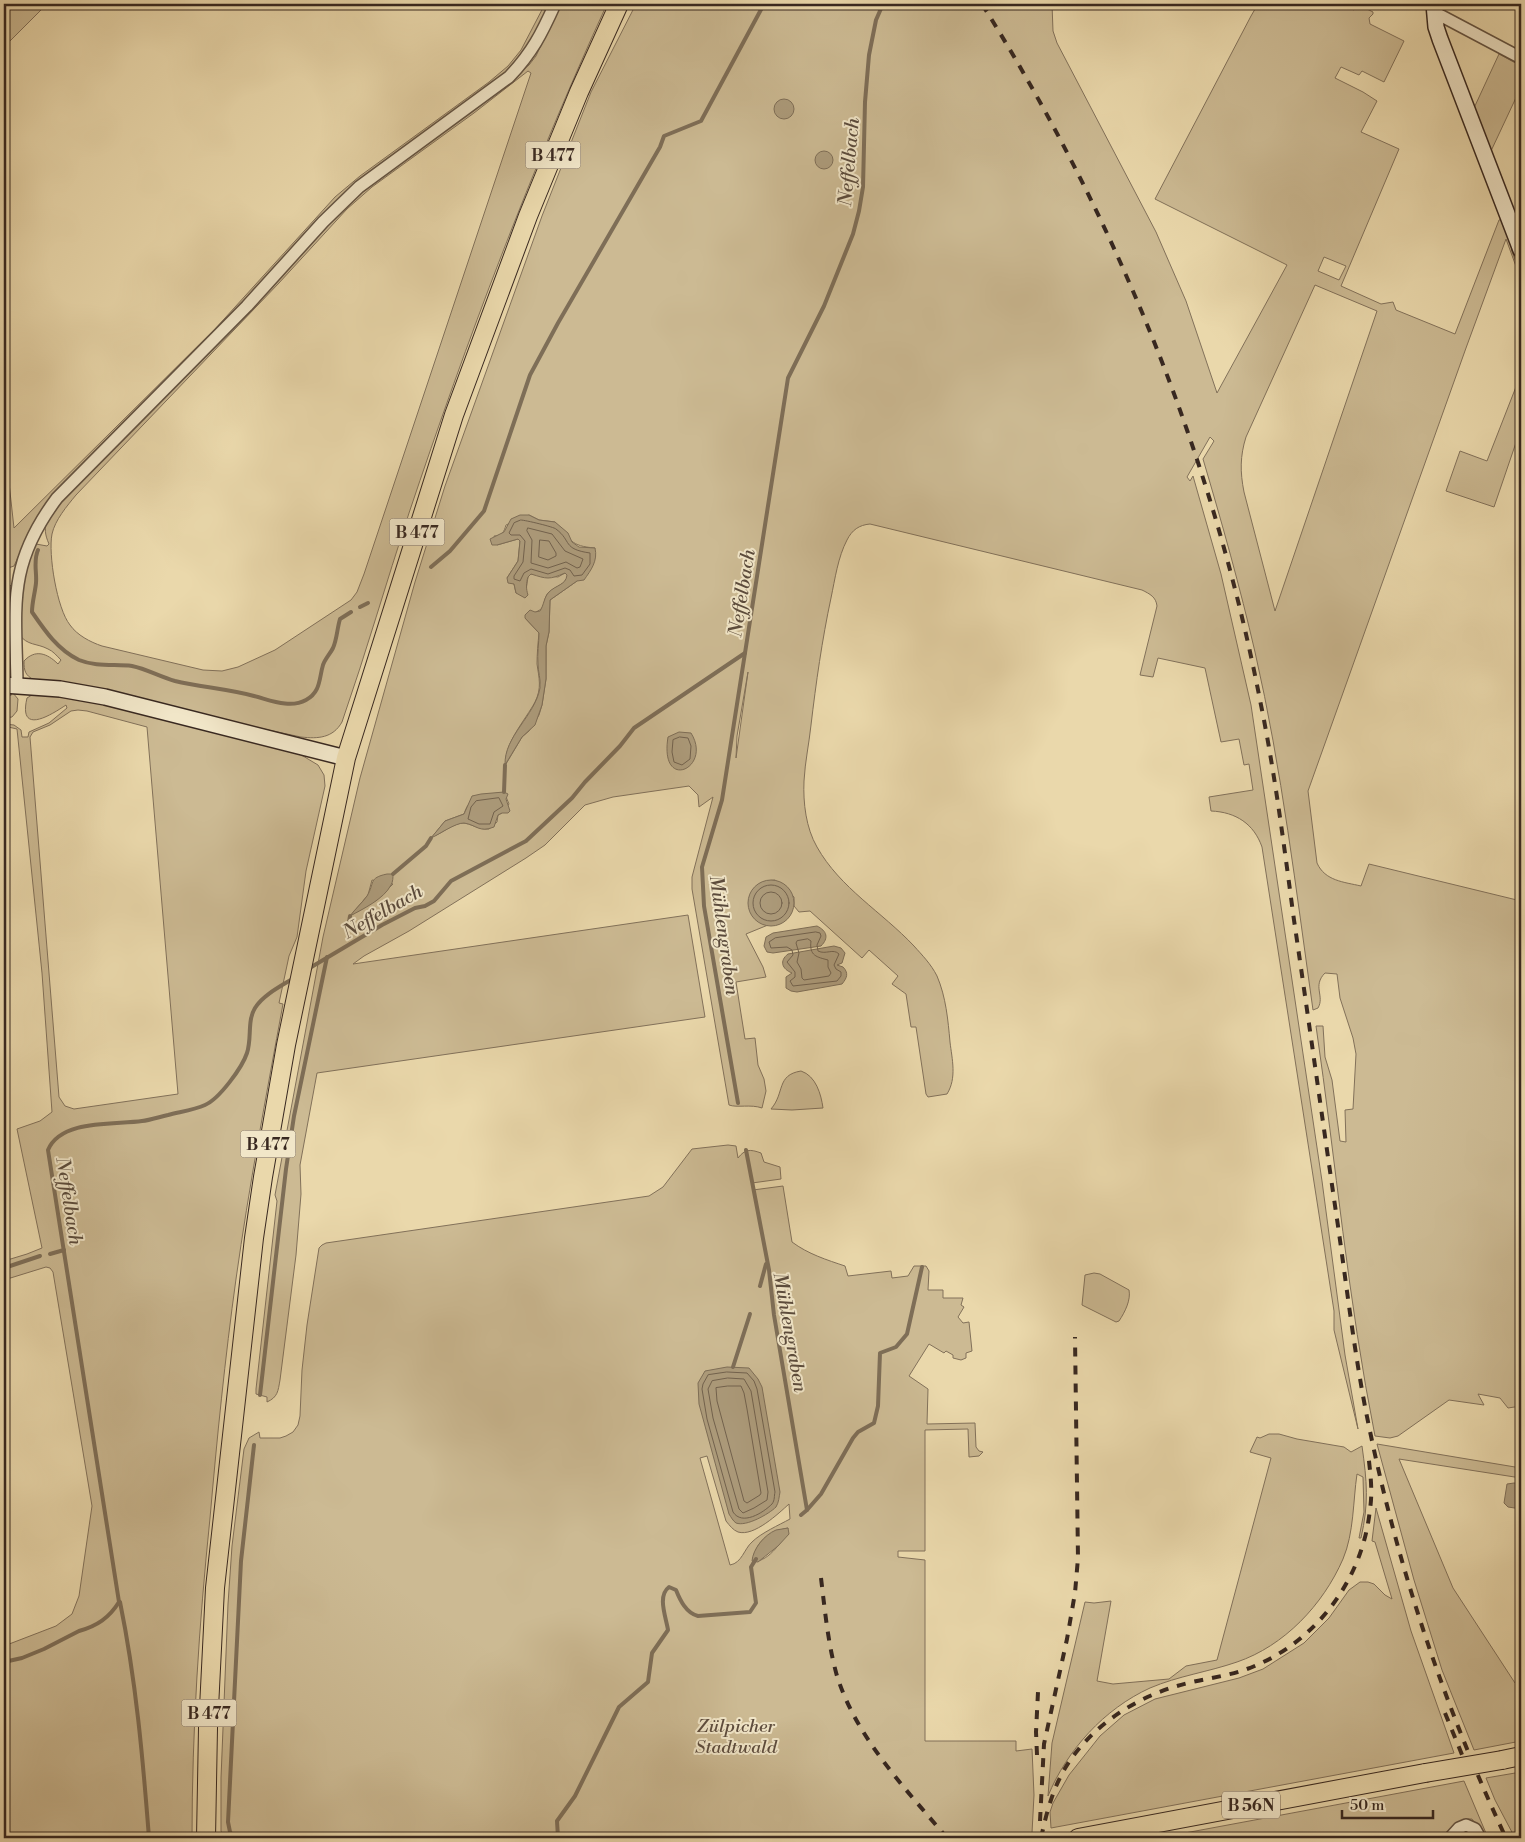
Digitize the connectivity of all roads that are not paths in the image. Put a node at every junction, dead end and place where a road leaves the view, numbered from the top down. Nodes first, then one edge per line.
1 (555, 4) edge
2 (619, 4) edge
3 (1434, 8) edge
4 (1521, 58) edge
5 (1521, 250) edge
6 (10, 685) edge
7 (346, 758) junction
8 (1521, 1756) edge
9 (206, 1838) edge
10 (1078, 1838) edge
11 (1450, 1838) edge
12 (1480, 1838) edge

1 - 6 street
2 - 7 main road, B 477
3 - 4 street
3 - 5 street
6 - 7 street
7 - 9 main road, B 477
8 - 10 main road, B 56N, bridge
11 - 12 street

